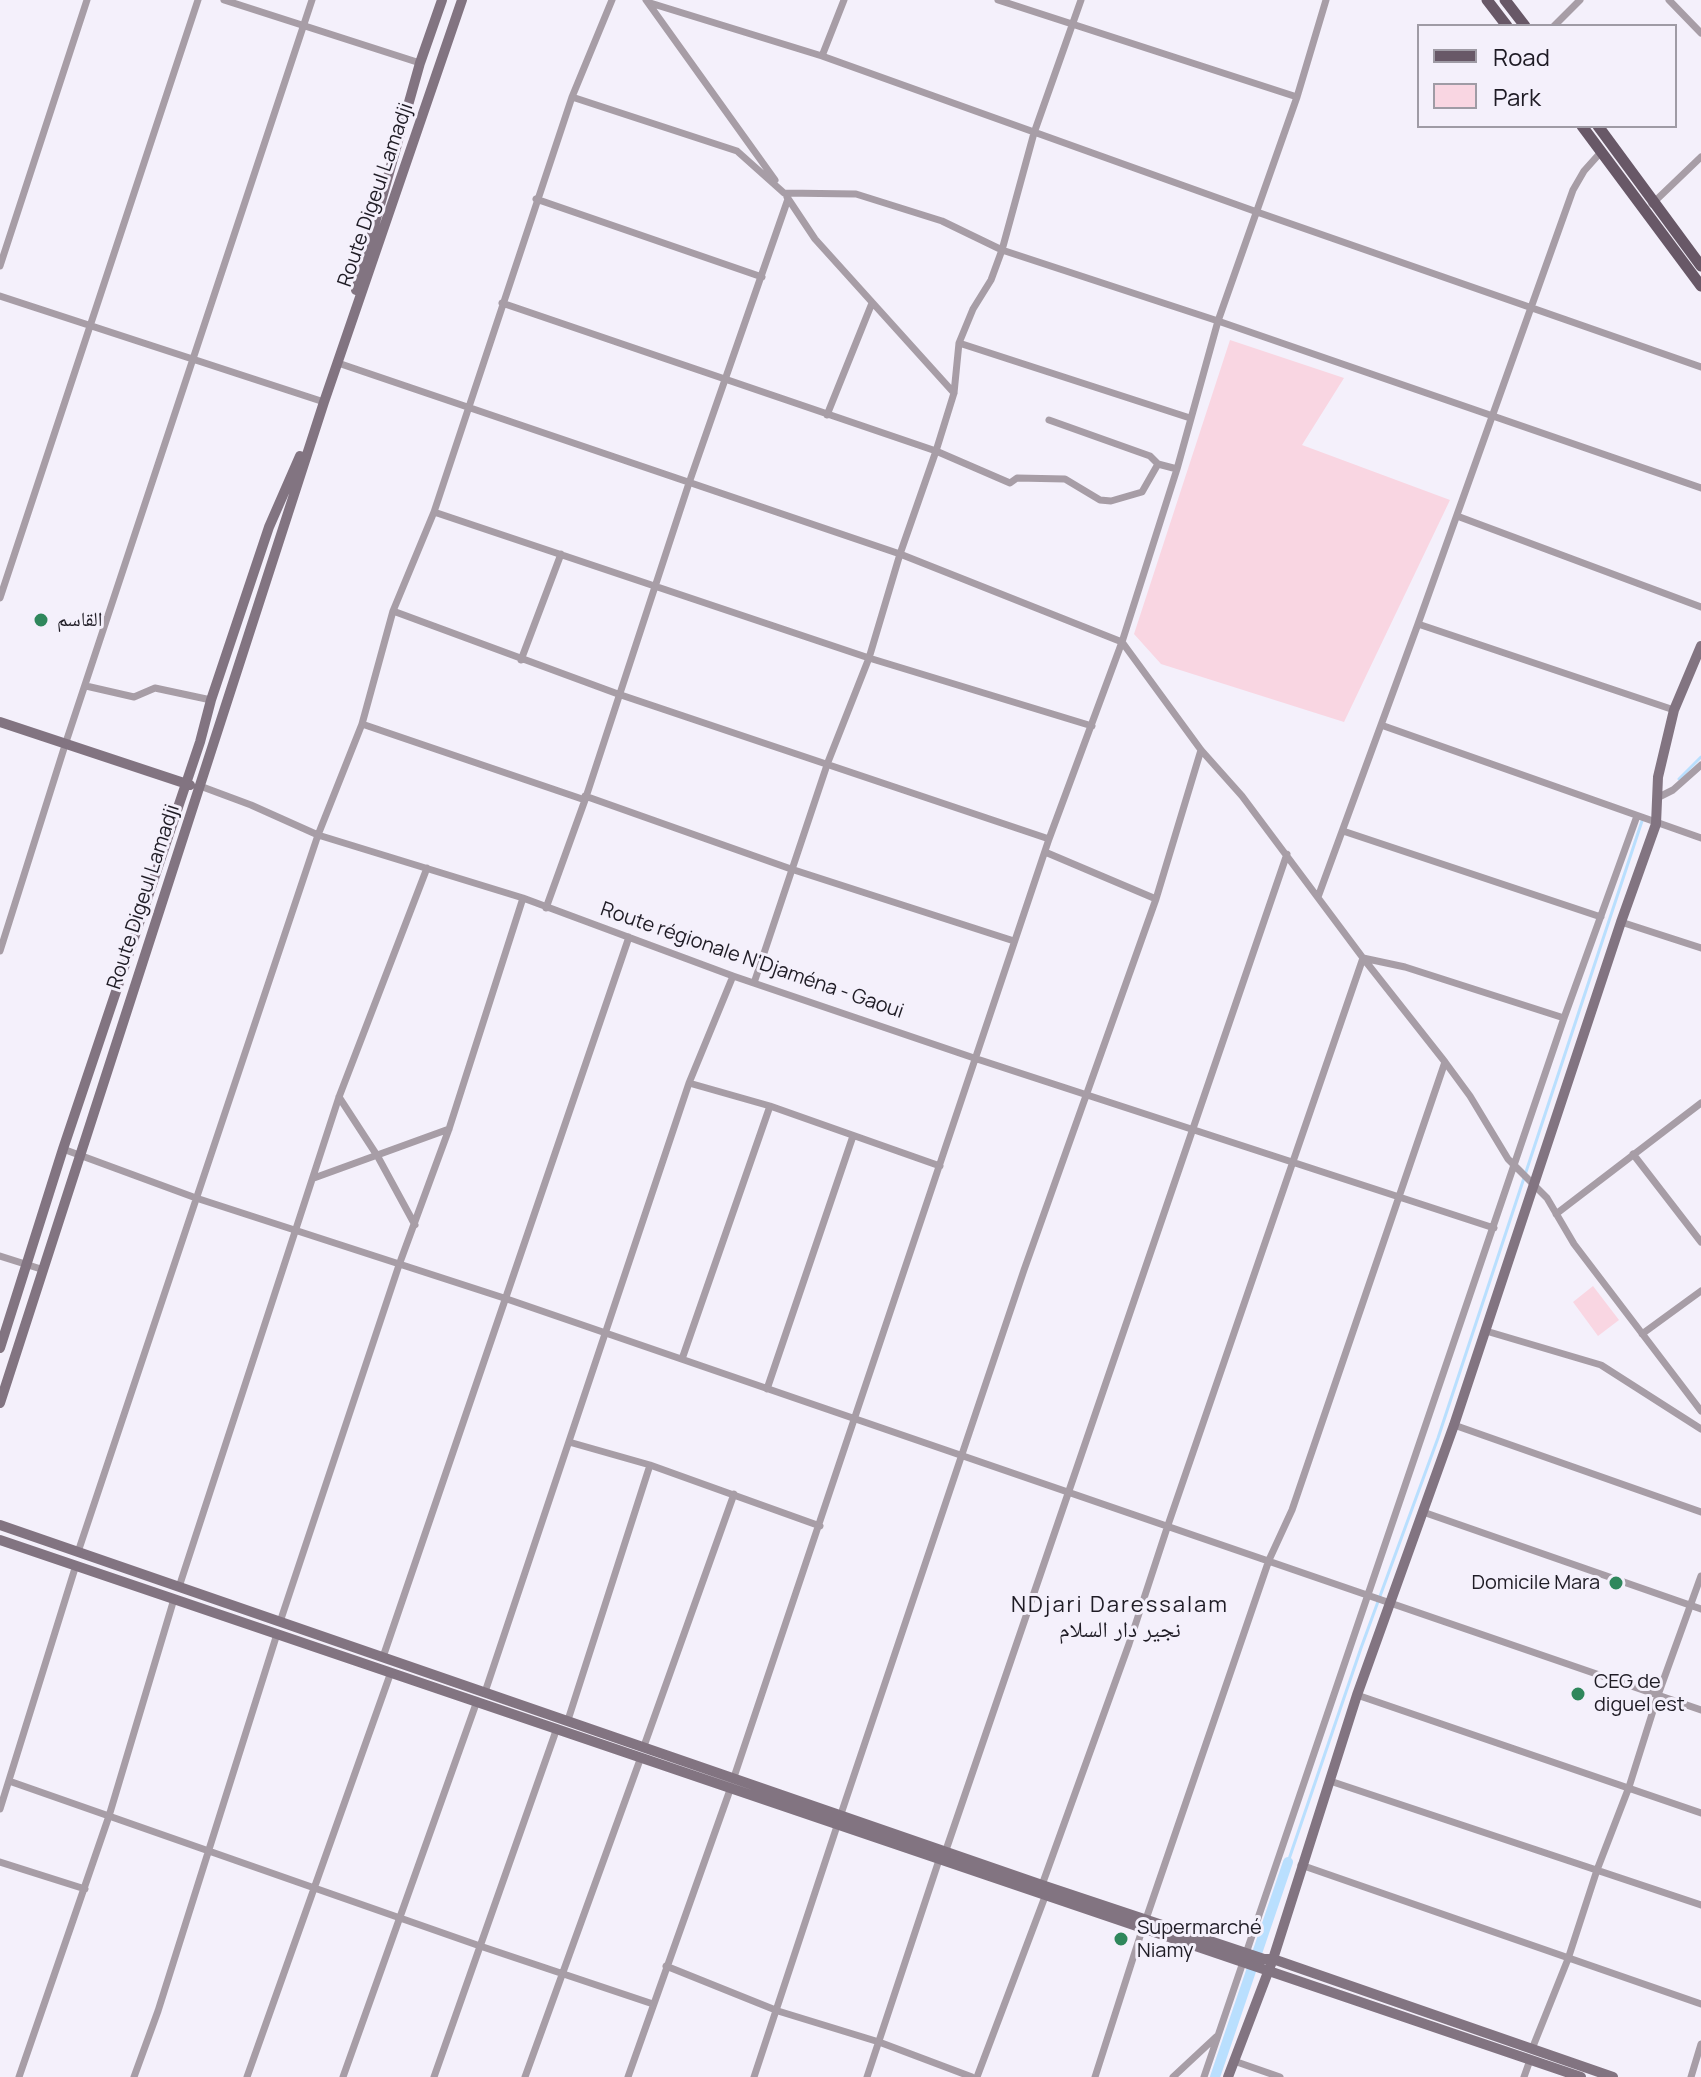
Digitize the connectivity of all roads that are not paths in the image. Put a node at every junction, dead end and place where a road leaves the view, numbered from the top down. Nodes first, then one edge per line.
1 (87, 0) edge
2 (198, 0) edge
3 (224, 0) edge
4 (312, 0) edge
5 (442, 0) edge
6 (462, 0) edge
7 (612, 0) edge
8 (844, 0) edge
9 (998, 0) edge
10 (1081, 0) edge
11 (1326, 0) edge
12 (1487, 0) edge
13 (1505, 0) edge
14 (1580, 0) edge
15 (1669, 0) edge
16 (648, 2) edge
17 (1505, 24) edge
18 (1523, 24) edge
19 (1556, 24) edge
20 (1072, 25) junction
21 (303, 26) junction
22 (1701, 33) edge
23 (822, 56) junction
24 (420, 63) junction
25 (572, 97) junction
26 (1297, 97) junction
27 (1583, 128) edge
28 (1599, 128) edge
29 (1034, 133) junction
30 (1601, 152) junction
31 (1701, 157) edge
32 (786, 196) junction
33 (536, 199) junction
34 (1649, 207) junction
35 (1257, 212) junction
36 (1002, 250) junction
37 (0, 266) edge
38 (1701, 266) edge
39 (762, 277) junction
40 (1701, 286) edge
41 (0, 296) edge
42 (502, 303) junction
43 (872, 303) junction
44 (1532, 307) junction
45 (1218, 321) junction
46 (90, 323) junction
47 (959, 343) junction
48 (192, 358) junction
49 (338, 363) junction
50 (1701, 367) edge
51 (724, 380) junction
52 (954, 393) junction
53 (324, 402) junction
54 (469, 407) junction
55 (827, 415) junction
56 (1493, 416) junction
57 (1190, 418) junction
58 (1049, 420) dead end
59 (936, 451) junction
60 (1158, 464) junction
61 (1177, 469) junction
62 (689, 483) junction
63 (1701, 488) edge
64 (434, 512) junction
65 (1457, 516) junction
66 (561, 554) junction
67 (900, 554) junction
68 (655, 586) junction
69 (0, 598) edge
70 (1701, 607) edge
71 (393, 611) junction
72 (1418, 624) junction
73 (1122, 642) junction
74 (1701, 646) edge
75 (869, 658) junction
76 (521, 660) junction
77 (86, 686) junction
78 (618, 694) junction
79 (211, 700) junction
80 (1674, 710) junction
81 (0, 722) edge
82 (362, 724) junction
83 (1381, 725) junction
84 (1092, 726) junction
85 (66, 742) junction
86 (1201, 750) junction
87 (828, 762) junction
88 (1701, 765) edge
89 (186, 785) junction
90 (200, 786) junction
91 (585, 798) junction
92 (1657, 798) junction
93 (1637, 816) junction
94 (1656, 824) junction
95 (1343, 831) junction
96 (318, 835) junction
97 (1701, 838) edge
98 (1049, 839) junction
99 (1045, 852) junction
100 (1287, 854) junction
101 (427, 868) junction
102 (791, 869) junction
103 (1318, 897) junction
104 (523, 898) junction
105 (1156, 899) junction
106 (546, 908) junction
107 (1601, 917) junction
108 (1621, 922) junction
109 (629, 937) junction
110 (1014, 941) junction
111 (1701, 948) edge
112 (0, 951) edge
113 (1363, 958) junction
114 (733, 976) junction
115 (754, 983) junction
116 (1564, 1018) junction
117 (977, 1059) junction
118 (1445, 1062) junction
119 (689, 1083) junction
120 (1088, 1095) junction
121 (339, 1097) junction
122 (1701, 1103) edge
123 (770, 1106) junction
124 (449, 1129) junction
125 (1193, 1129) junction
126 (853, 1136) junction
127 (63, 1149) junction
128 (1633, 1154) junction
129 (80, 1155) junction
130 (378, 1157) junction
131 (1294, 1161) junction
132 (940, 1166) junction
133 (1516, 1169) junction
134 (314, 1178) junction
135 (1533, 1183) junction
136 (1397, 1195) junction
137 (196, 1198) junction
138 (1556, 1214) junction
139 (415, 1225) junction
140 (1494, 1228) junction
141 (295, 1231) junction
142 (1701, 1242) edge
143 (0, 1256) edge
144 (28, 1265) junction
145 (399, 1265) junction
146 (44, 1270) junction
147 (1701, 1291) edge
148 (504, 1298) junction
149 (1486, 1331) junction
150 (605, 1332) junction
151 (1642, 1334) junction
152 (0, 1348) edge
153 (682, 1359) junction
154 (767, 1389) junction
155 (0, 1403) edge
156 (1701, 1411) edge
157 (856, 1419) junction
158 (1454, 1425) junction
159 (1701, 1429) edge
160 (569, 1442) junction
161 (962, 1455) junction
162 (650, 1465) junction
163 (1067, 1490) junction
164 (734, 1494) junction
165 (1423, 1512) junction
166 (1701, 1512) edge
167 (0, 1525) edge
168 (1168, 1525) junction
169 (820, 1526) junction
170 (0, 1540) edge
171 (78, 1552) junction
172 (1269, 1560) junction
173 (76, 1565) junction
174 (1701, 1576) edge
175 (179, 1587) junction
176 (1370, 1594) junction
177 (174, 1599) junction
178 (1388, 1602) junction
179 (1691, 1605) junction
180 (1701, 1609) edge
181 (280, 1622) junction
182 (277, 1634) junction
183 (383, 1657) junction
184 (391, 1672) junction
185 (485, 1692) junction
186 (1357, 1695) junction
187 (1658, 1695) junction
188 (477, 1701) junction
189 (1701, 1710) edge
190 (568, 1720) junction
191 (557, 1728) junction
192 (642, 1752) junction
193 (9, 1781) junction
194 (1330, 1781) junction
195 (732, 1782) junction
196 (1629, 1787) junction
197 (0, 1809) edge
198 (1701, 1813) edge
199 (109, 1816) junction
200 (840, 1818) junction
201 (208, 1851) junction
202 (943, 1854) junction
203 (0, 1862) edge
204 (1301, 1865) junction
205 (1597, 1870) junction
206 (314, 1888) junction
207 (85, 1889) junction
208 (1044, 1889) junction
209 (1701, 1905) edge
210 (400, 1918) junction
211 (1144, 1923) junction
212 (480, 1946) junction
213 (1248, 1958) junction
214 (1568, 1959) junction
215 (1266, 1964) junction
216 (666, 1966) junction
217 (562, 1972) junction
218 (653, 2004) junction
219 (1701, 2004) edge
220 (778, 2011) junction
221 (1218, 2035) junction
222 (879, 2042) junction
223 (1701, 2044) edge
224 (1531, 2054) junction
225 (1234, 2061) junction
226 (19, 2077) edge
227 (134, 2077) edge
228 (247, 2077) edge
229 (343, 2077) edge
230 (434, 2077) edge
231 (525, 2077) edge
232 (628, 2077) edge
233 (754, 2077) edge
234 (867, 2077) edge
235 (975, 2077) edge
236 (1095, 2077) edge
237 (1173, 2077) edge
238 (1204, 2077) edge
239 (1228, 2077) edge
240 (1280, 2077) edge
241 (1524, 2077) edge
242 (1581, 2077) edge
243 (1613, 2077) edge
244 (1691, 2077) edge

1 - 37 street
2 - 46 street
3 - 21 street
4 - 21 street
5 - 24 street, Route Digeul Lamadji
6 - 49 street, Route Digeul Lamadji
7 - 25 street
8 - 23 street
9 - 20 street
10 - 20 street
11 - 26 street
12 - 17 main road
13 - 18 main road
14 - 19 street
15 - 22 street
16 - 23 street
16 - 32 street
20 - 26 street
20 - 29 street
21 - 24 street
21 - 48 street
23 - 29 street
24 - 53 street, Route Digeul Lamadji
25 - 32 street
25 - 33 street
26 - 35 street
27 - 30 main road
28 - 34 main road
29 - 35 street
29 - 36 street
30 - 34 main road
30 - 44 street
31 - 34 street
32 - 36 street
32 - 39 street
32 - 43 street
33 - 39 street
33 - 42 street
34 - 38 main road
34 - 40 main road
35 - 44 street
35 - 45 street
36 - 45 street
36 - 47 street
39 - 51 street
41 - 46 street
42 - 51 street
42 - 54 street
43 - 52 street
43 - 55 street
44 - 50 street
44 - 56 street
45 - 56 street
45 - 57 street
46 - 48 street
46 - 69 street
47 - 52 street
47 - 57 street
48 - 53 street
48 - 77 street
49 - 53 street, Route Digeul Lamadji
49 - 54 street
51 - 55 street
51 - 62 street
52 - 59 street
53 - 79 street, Route Digeul Lamadji
53 - 90 street, Route Digeul Lamadji
54 - 62 street
54 - 64 street
55 - 59 street
56 - 63 street
56 - 65 street
57 - 61 street
58 - 60 street
59 - 60 street
59 - 67 street
60 - 61 street
61 - 73 street
62 - 67 street
62 - 68 street
64 - 66 street
64 - 71 street
65 - 70 street
65 - 72 street
66 - 68 street
66 - 76 street
67 - 73 street
67 - 75 street
68 - 75 street
68 - 78 street
71 - 76 street
71 - 82 street
72 - 80 street
72 - 83 street
73 - 84 street
73 - 86 street
74 - 80 street
75 - 84 street
75 - 87 street
76 - 78 street
77 - 79 street
77 - 85 street
78 - 87 street
78 - 91 street
79 - 89 street, Route Digeul Lamadji
80 - 92 street
81 - 85 street, Route régionale N'Djaména - Gaoui
82 - 91 street
82 - 96 street
83 - 93 street
83 - 95 street
84 - 98 street
85 - 89 street, Route régionale N'Djaména - Gaoui
85 - 112 street
86 - 100 street
86 - 105 street
87 - 98 street
87 - 102 street
88 - 92 street
89 - 90 street, Route régionale N'Djaména - Gaoui
89 - 127 street, Route Digeul Lamadji
90 - 96 street, Route régionale N'Djaména - Gaoui
90 - 129 street, Route Digeul Lamadji
91 - 102 street
91 - 106 street
92 - 94 street
93 - 94 street
93 - 107 street
94 - 97 street
94 - 108 street
95 - 103 street
95 - 107 street
96 - 101 street, Route régionale N'Djaména - Gaoui
96 - 137 street
98 - 99 street
99 - 105 street
99 - 110 street
100 - 103 street
100 - 125 street
101 - 104 street, Route régionale N'Djaména - Gaoui
101 - 121 street
102 - 110 street
102 - 115 street
103 - 113 street
104 - 106 street, Route régionale N'Djaména - Gaoui
104 - 124 street
105 - 120 street
106 - 109 street, Route régionale N'Djaména - Gaoui
107 - 116 street
108 - 111 street
108 - 135 street
109 - 114 street, Route régionale N'Djaména - Gaoui
109 - 148 street
110 - 117 street
113 - 116 street
113 - 118 street
113 - 131 street
114 - 115 street, Route régionale N'Djaména - Gaoui
114 - 119 street
115 - 117 street, Route régionale N'Djaména - Gaoui
116 - 133 street
117 - 120 street, Route régionale N'Djaména - Gaoui
117 - 132 street
118 - 133 street
118 - 136 street
119 - 123 street
119 - 150 street
120 - 125 street, Route régionale N'Djaména - Gaoui
120 - 161 street
121 - 130 street
121 - 134 street
122 - 128 street
123 - 126 street
123 - 153 street
124 - 130 street
124 - 139 street
125 - 131 street, Route régionale N'Djaména - Gaoui
125 - 163 street
126 - 132 street
126 - 154 street
127 - 129 street
127 - 144 street, Route Digeul Lamadji
128 - 138 street
128 - 142 street
129 - 137 street
129 - 146 street, Route Digeul Lamadji
130 - 134 street
130 - 139 street
131 - 136 street, Route régionale N'Djaména - Gaoui
131 - 168 street
132 - 157 street
133 - 135 street
133 - 140 street
134 - 141 street
135 - 138 street
135 - 149 street
136 - 140 street, Route régionale N'Djaména - Gaoui
136 - 172 street
137 - 141 street
137 - 171 street
138 - 151 street
139 - 145 street
140 - 176 street
141 - 145 street
141 - 175 street
143 - 144 street
144 - 146 street
144 - 152 street, Route Digeul Lamadji
145 - 148 street
145 - 181 street
146 - 155 street, Route Digeul Lamadji
147 - 151 street
148 - 150 street
148 - 183 street
149 - 158 street
149 - 159 street
150 - 153 street
150 - 160 street
151 - 156 street
153 - 154 street
154 - 157 street
157 - 161 street
157 - 169 street
158 - 165 street
158 - 166 street
160 - 162 street
160 - 185 street
161 - 163 street
161 - 200 street
162 - 164 street
162 - 190 street
163 - 168 street
163 - 202 street
164 - 169 street
164 - 192 street
165 - 178 street
165 - 179 street
167 - 171 street
168 - 172 street
168 - 208 street
169 - 195 street
170 - 173 street
171 - 175 street
172 - 176 street
172 - 211 street
173 - 177 street
173 - 193 street
174 - 179 street
175 - 181 street
176 - 178 street
176 - 213 street
177 - 182 street
177 - 199 street
178 - 186 street
178 - 187 street
179 - 180 street
179 - 187 street
181 - 183 street
182 - 184 street
182 - 201 street
183 - 185 street
184 - 188 street
184 - 206 street
185 - 190 street
186 - 194 street
186 - 196 street
187 - 189 street
187 - 196 street
188 - 191 street
188 - 210 street
190 - 192 street
191 - 192 street
191 - 212 street
192 - 195 street
192 - 217 street
193 - 197 street
193 - 199 street
194 - 204 street
194 - 205 street
195 - 200 street
195 - 216 street
196 - 198 street
196 - 205 street
199 - 201 street
199 - 207 street
200 - 202 street
200 - 220 street
201 - 206 street
201 - 227 street
202 - 208 street
202 - 222 street
203 - 207 street
204 - 214 street
204 - 215 street
205 - 209 street
205 - 214 street
206 - 210 street
206 - 228 street
207 - 226 street
208 - 211 street
208 - 235 street
210 - 212 street
210 - 229 street
211 - 213 street
211 - 236 street
212 - 217 street
212 - 230 street
213 - 215 street
213 - 221 street
214 - 219 street
214 - 224 street
215 - 224 street
215 - 225 street
216 - 218 street
216 - 220 street
217 - 218 street
217 - 231 street
218 - 232 street
220 - 222 street
220 - 233 street
221 - 237 street
221 - 238 street
222 - 234 street
222 - 235 street
223 - 244 street
224 - 241 street
224 - 242 street
224 - 243 street
225 - 239 street
225 - 240 street

